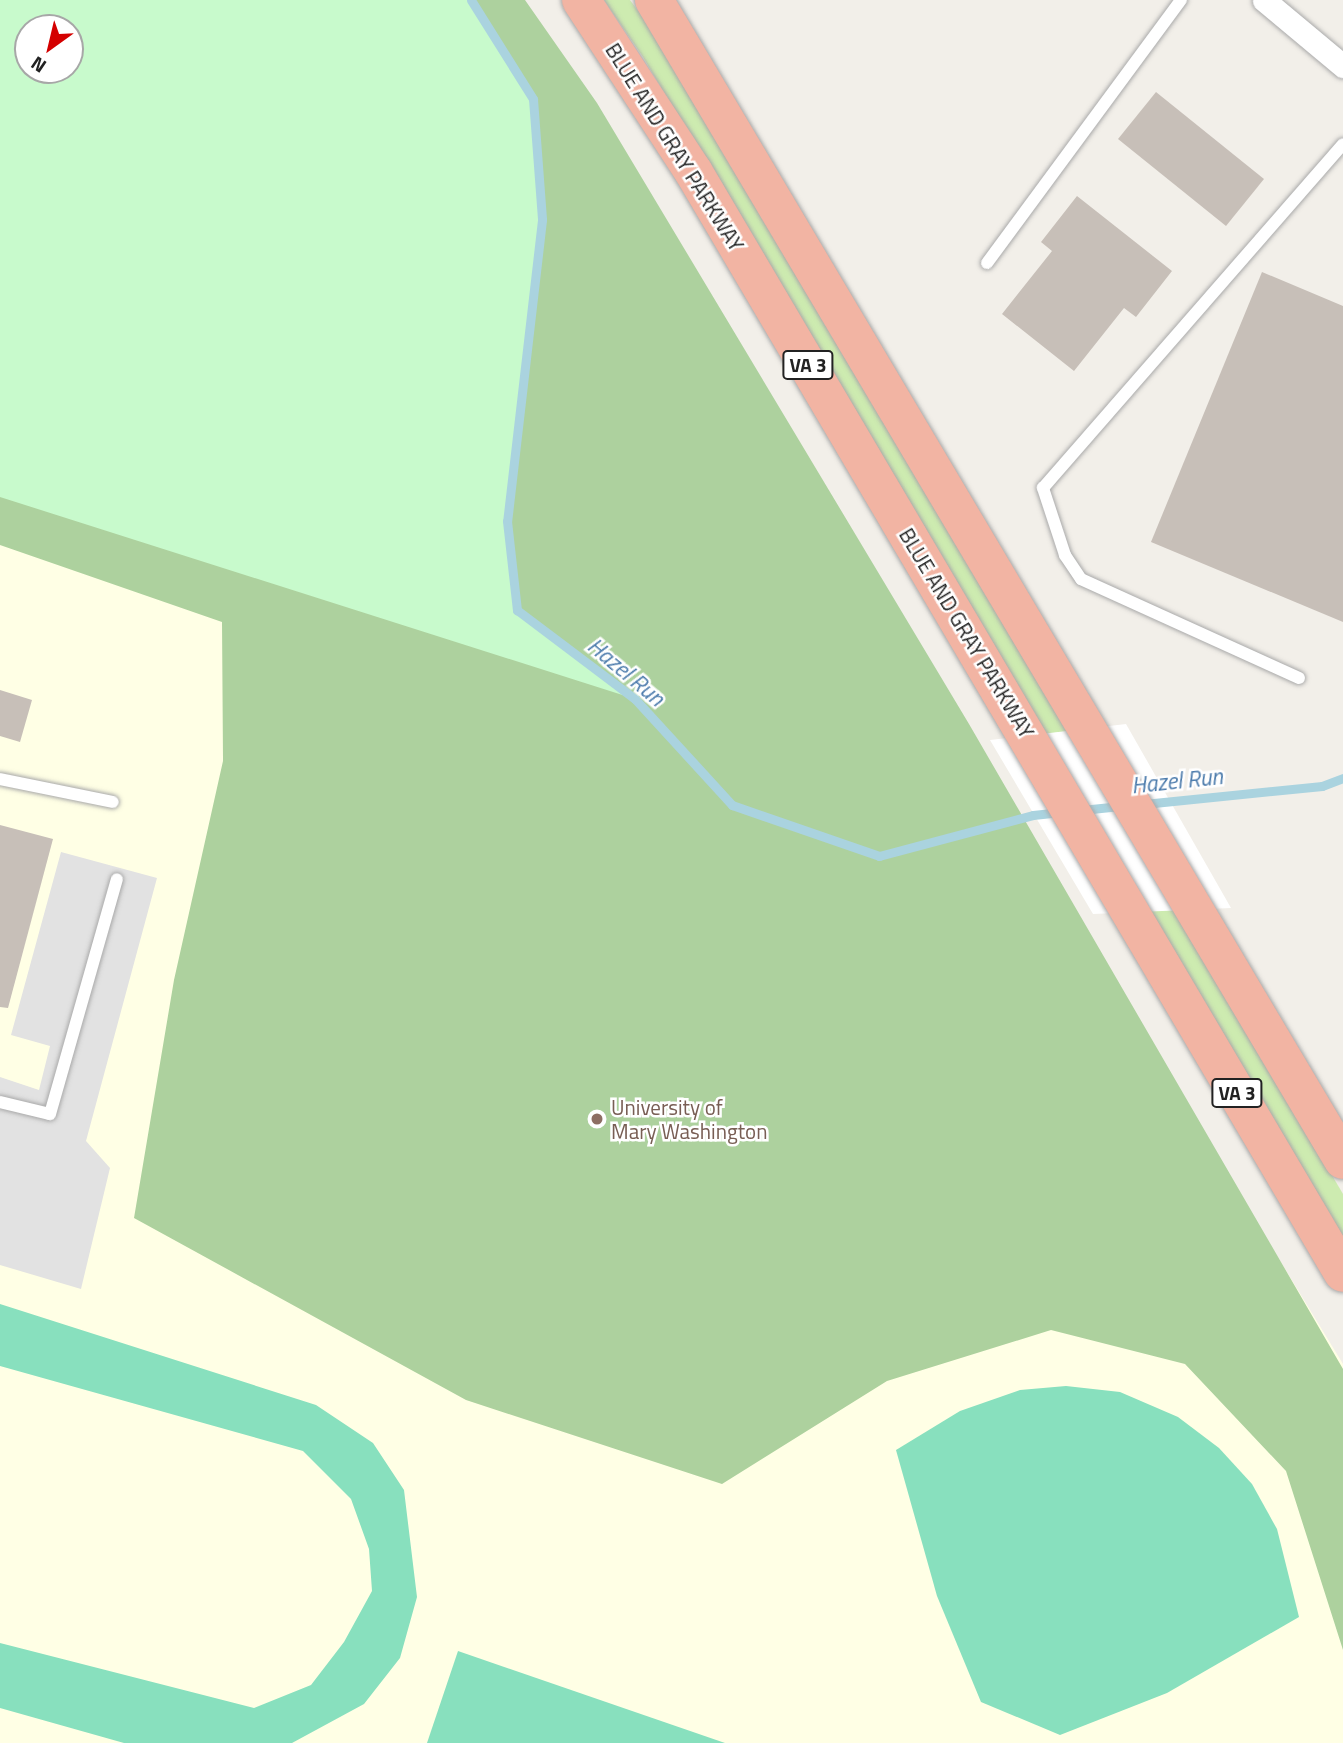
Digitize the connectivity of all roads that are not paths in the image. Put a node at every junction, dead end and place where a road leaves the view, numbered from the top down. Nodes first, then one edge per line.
1 (581, 0) edge
2 (654, 0) edge
3 (1181, 0) edge
4 (1264, 0) edge
5 (1343, 66) edge
6 (1343, 144) edge
7 (987, 263) dead end
8 (1299, 678) dead end
9 (0, 779) edge
10 (113, 803) dead end
11 (117, 878) dead end
12 (0, 1102) edge
13 (1343, 1160) edge
14 (1343, 1273) edge

1 - 14 highway, BLUE AND GRAY PARKWAY / VA 3
2 - 13 highway, VA 3
3 - 7 lane
4 - 5 street
6 - 8 lane
9 - 10 lane
11 - 12 lane

